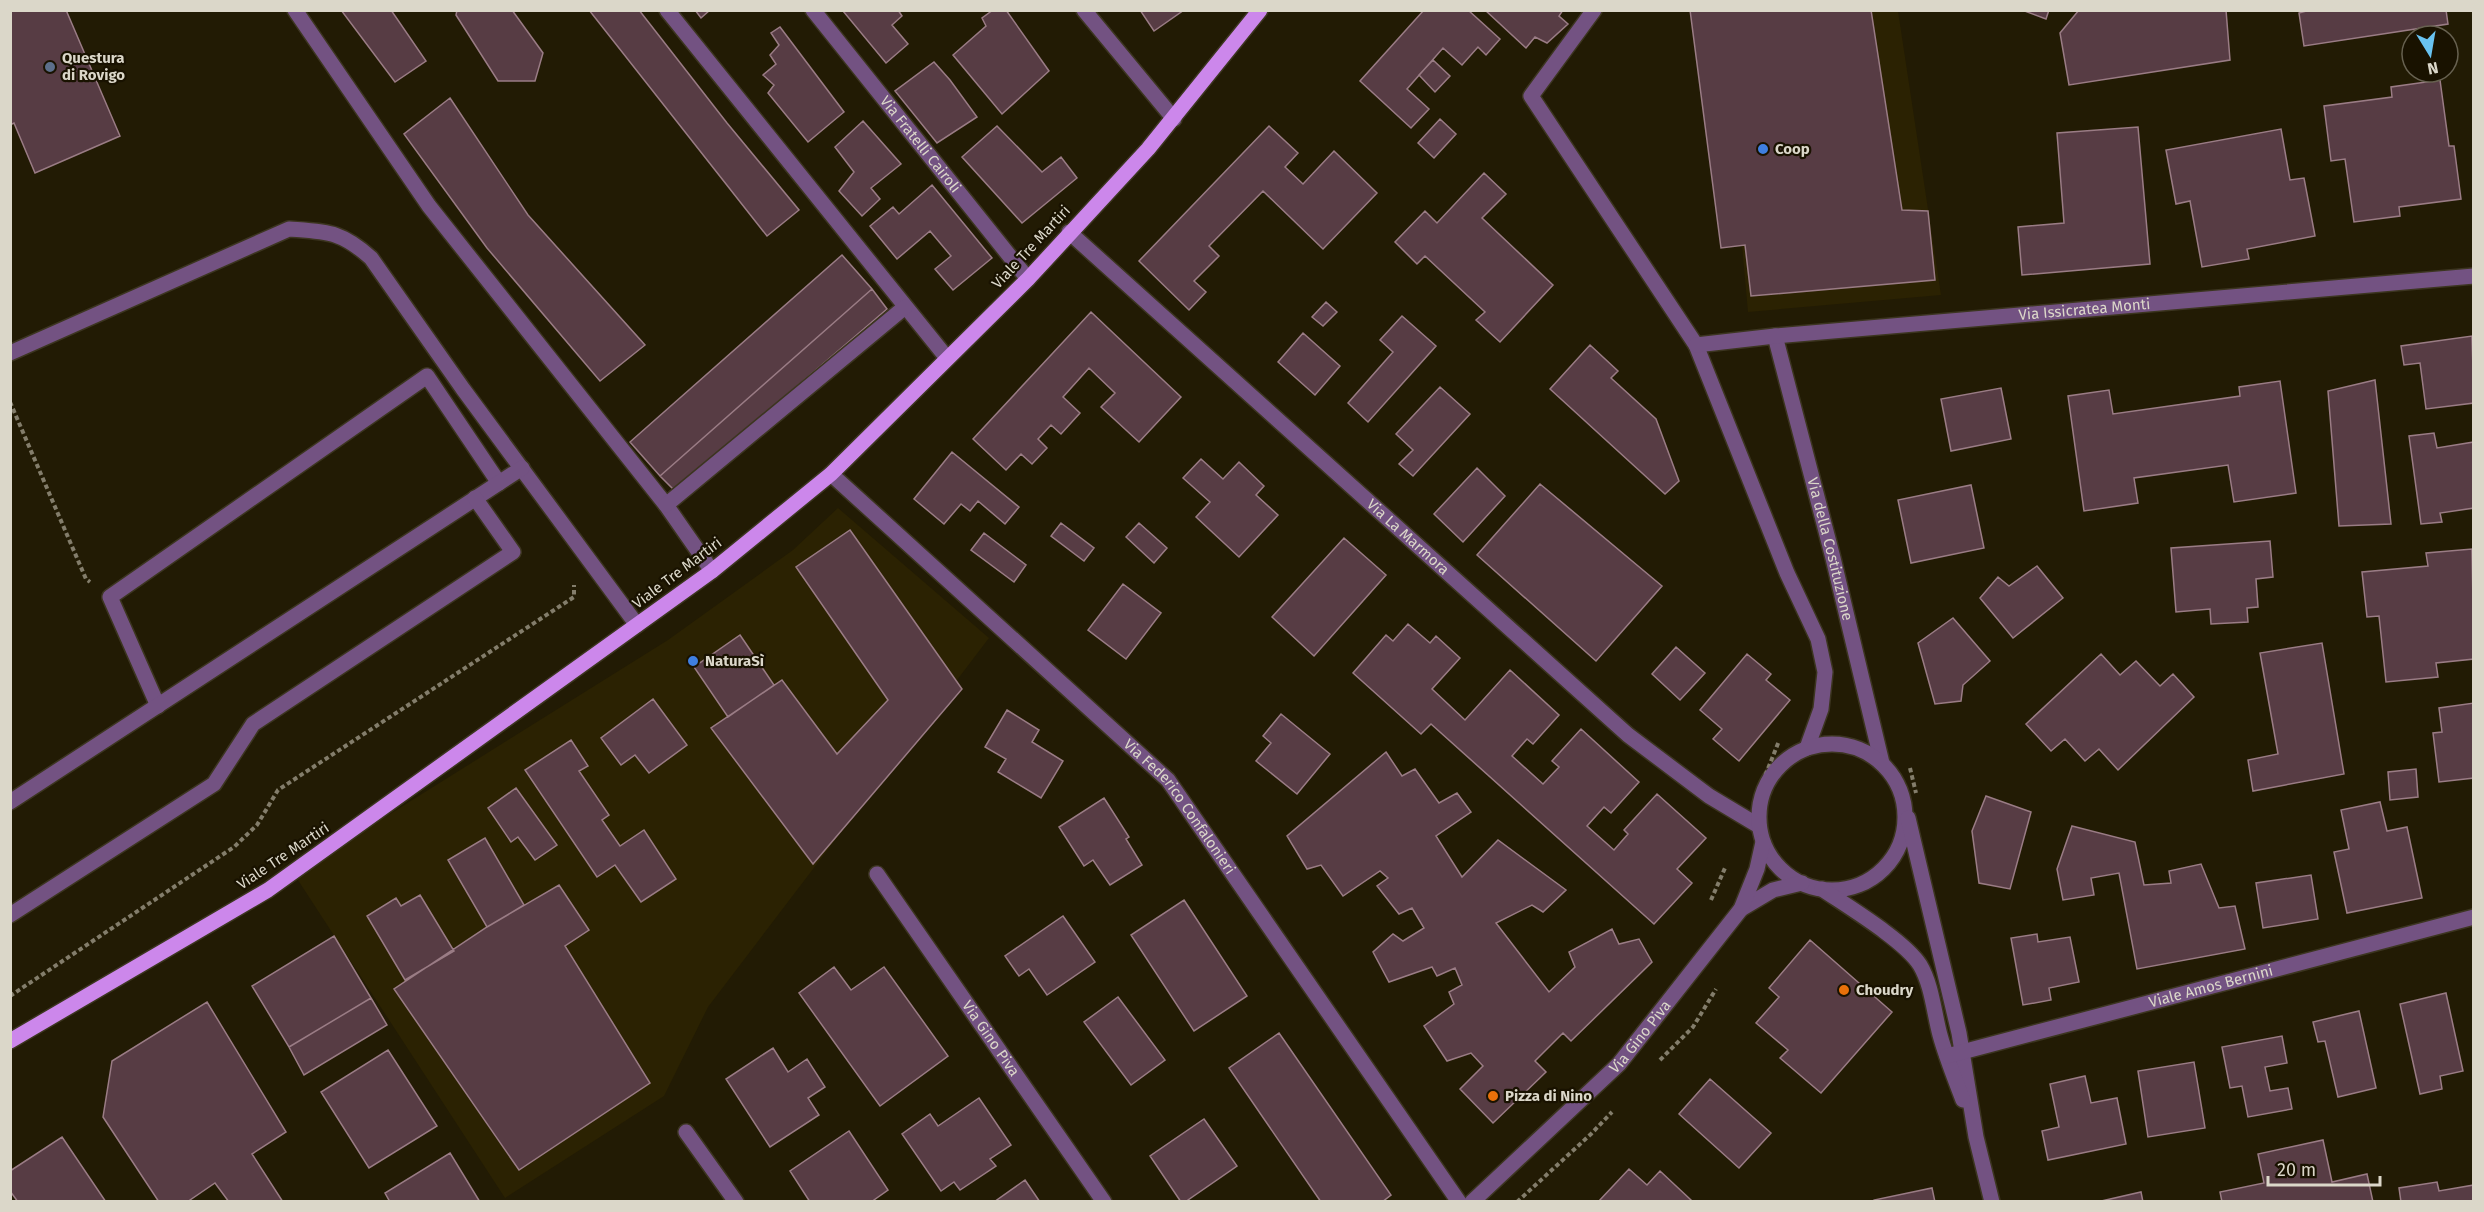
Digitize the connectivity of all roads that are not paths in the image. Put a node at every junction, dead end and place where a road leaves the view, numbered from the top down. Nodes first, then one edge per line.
1 (295, 10) edge
2 (667, 10) edge
3 (813, 10) edge
4 (1084, 10) edge
5 (1260, 10) edge
6 (1594, 10) edge
7 (1174, 119) junction
8 (1069, 232) junction
9 (2474, 276) edge
10 (1028, 279) junction
11 (905, 307) junction
12 (1774, 336) junction
13 (1696, 345) junction
14 (10, 353) edge
15 (946, 358) junction
16 (522, 468) junction
17 (831, 474) junction
18 (499, 483) junction
19 (475, 498) junction
20 (666, 505) junction
21 (712, 571) junction
22 (637, 625) junction
23 (158, 706) junction
24 (1807, 748) junction
25 (1882, 763) junction
26 (1903, 799) junction
27 (10, 802) edge
28 (1759, 826) junction
29 (1763, 842) junction
30 (877, 874) dead end
31 (1802, 884) junction
32 (1822, 889) junction
33 (1741, 909) junction
34 (10, 915) edge
35 (2474, 917) edge
36 (10, 1041) edge
37 (1955, 1054) junction
38 (686, 1132) dead end
39 (736, 1202) edge
40 (1104, 1202) edge
41 (1459, 1202) edge
42 (1472, 1202) edge
43 (1992, 1202) edge

1 - 20 street
2 - 11 street
3 - 10 street, Via Fratelli Cairoli
4 - 7 street
5 - 7 main road, Viale Tre Martiri
6 - 13 street
7 - 8 main road, Viale Tre Martiri
8 - 10 main road, Viale Tre Martiri
8 - 28 street, Via La Marmora
9 - 12 street, Via Issicratea Monti
10 - 15 main road, Viale Tre Martiri
11 - 15 street
11 - 20 street
12 - 13 street, Via Issicratea Monti
12 - 25 street, Via della Costituzione
13 - 24 street
14 - 16 street
15 - 17 main road, Viale Tre Martiri
16 - 18 street
16 - 22 street
17 - 21 main road, Viale Tre Martiri
17 - 41 street, Via Federico Confalonieri
18 - 19 street
18 - 23 street
19 - 23 street
19 - 34 street
20 - 21 street
21 - 22 main road, Viale Tre Martiri
22 - 36 main road, Viale Tre Martiri
23 - 27 street
24 - 25 street
24 - 28 street
25 - 26 street
26 - 32 street
26 - 37 street
28 - 29 street
29 - 31 street
29 - 33 street
30 - 40 street, Via Gino Piva
31 - 32 street
31 - 33 street
32 - 37 street
33 - 42 street, Via Gino Piva
35 - 37 street, Viale Amos Bernini
37 - 43 street
38 - 39 street

